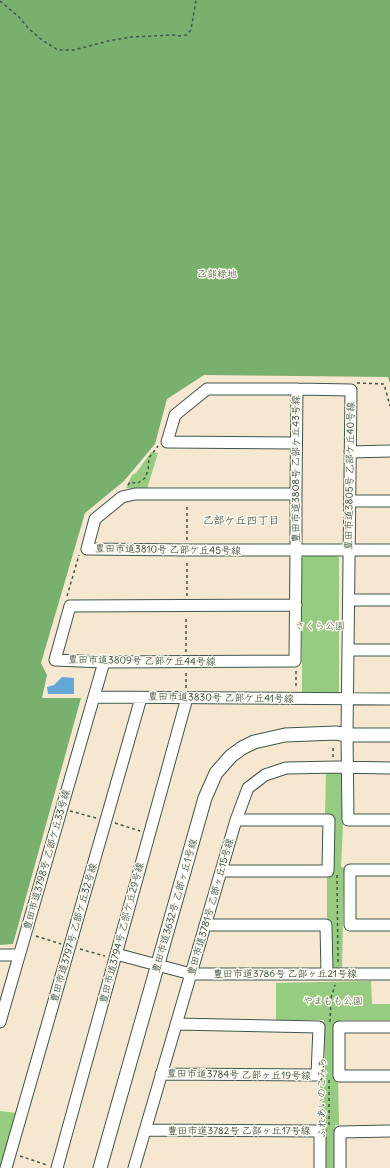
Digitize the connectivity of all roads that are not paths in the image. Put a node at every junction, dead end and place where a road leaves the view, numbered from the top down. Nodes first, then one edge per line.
1 (297, 388) junction
2 (296, 443) junction
3 (390, 451) edge
4 (350, 452) junction
5 (296, 494) junction
6 (350, 501) junction
7 (390, 501) edge
8 (296, 550) junction
9 (349, 550) junction
10 (390, 550) edge
11 (349, 600) junction
12 (390, 600) edge
13 (296, 605) junction
14 (348, 650) junction
15 (390, 650) edge
16 (295, 661) joint
17 (104, 662) junction
18 (186, 694) junction
19 (94, 697) junction
20 (141, 698) junction
21 (348, 700) junction
22 (390, 700) edge
23 (390, 735) edge
24 (339, 736) junction
25 (348, 767) junction
26 (390, 768) edge
27 (236, 820) junction
28 (390, 820) edge
29 (390, 870) edge
30 (221, 871) junction
31 (205, 925) junction
32 (390, 925) edge
33 (0, 955) edge
34 (19, 955) junction
35 (116, 956) junction
36 (158, 966) junction
37 (191, 974) junction
38 (332, 974) junction
39 (390, 974) edge
40 (2, 1005) edge
41 (0, 1022) edge
42 (176, 1024) junction
43 (390, 1027) edge
44 (161, 1074) junction
45 (390, 1076) edge
46 (145, 1130) junction
47 (390, 1131) edge
48 (54, 1167) edge
49 (6, 1168) edge
50 (100, 1168) edge
51 (134, 1168) edge
52 (320, 1168) edge
53 (340, 1168) edge

1 - 2 street, 豊田市道3808号 乙部ケ丘43号線
1 - 2 street, 豊田市道3805号 乙部ケ丘40号線
1 - 4 street, 豊田市道3805号 乙部ケ丘40号線
2 - 5 street, 豊田市道3808号 乙部ケ丘43号線
3 - 4 street
4 - 6 street, 豊田市道3805号 乙部ケ丘40号線
5 - 8 street, 豊田市道3808号 乙部ケ丘43号線
5 - 8 street, 豊田市道3810号 乙部ケ丘45号線
6 - 7 street
6 - 9 street, 豊田市道3805号 乙部ケ丘40号線
8 - 9 street, 豊田市道3810号 乙部ケ丘45号線
8 - 13 street, 豊田市道3808号 乙部ケ丘43号線
9 - 10 street, 豊田市道3810号 乙部ケ丘45号線
9 - 11 street, 豊田市道3805号 乙部ケ丘40号線
11 - 12 street
11 - 14 street, 豊田市道3805号 乙部ケ丘40号線
13 - 16 street, 豊田市道3808号 乙部ケ丘43号線
13 - 17 street, 豊田市道3809号 乙部ケ丘44号線
14 - 15 street
14 - 21 street, 豊田市道3805号 乙部ケ丘40号線
16 - 17 street, 豊田市道3809号 乙部ケ丘44号線
17 - 19 street, 豊田市道3798号 乙部ケ丘33号線
18 - 20 street, 豊田市道3830号 乙部ケ丘41号線
18 - 21 street, 豊田市道3830号 乙部ケ丘41号線
18 - 35 street, 豊田市道3794号 乙部ケ丘29号線
19 - 20 street, 豊田市道3830号 乙部ケ丘41号線
19 - 34 street, 豊田市道3798号 乙部ケ丘33号線
20 - 49 street, 豊田市道3797号 乙部ケ丘32号線
21 - 22 street, 豊田市道3830号 乙部ケ丘41号線
21 - 24 street, 豊田市道3805号 乙部ケ丘40号線
23 - 24 street, 豊田市道3632号 乙部ヶ丘1号線
24 - 25 street, 豊田市道3805号 乙部ケ丘40号線
24 - 36 street, 豊田市道3632号 乙部ヶ丘1号線
25 - 26 street, 豊田市道3781号 乙部ヶ丘15号線
25 - 27 street, 豊田市道3781号 乙部ヶ丘15号線
25 - 28 street, 豊田市道3805号 乙部ケ丘40号線
27 - 30 street, 豊田市道3781号 乙部ヶ丘15号線
27 - 30 street
29 - 32 street
30 - 31 street, 豊田市道3781号 乙部ヶ丘15号線
31 - 37 street, 豊田市道3781号 乙部ヶ丘15号線
31 - 38 street
33 - 34 street
34 - 40 street, 豊田市道3798号 乙部ケ丘33号線
35 - 36 street, 豊田市道3786号 乙部ヶ丘21号線
35 - 48 street, 豊田市道3794号 乙部ケ丘29号線
36 - 37 street, 豊田市道3786号 乙部ヶ丘21号線
36 - 50 street, 豊田市道3632号 乙部ヶ丘1号線
37 - 38 street, 豊田市道3786号 乙部ヶ丘21号線
37 - 42 street, 豊田市道3781号 乙部ヶ丘15号線
38 - 39 street, 豊田市道3786号 乙部ヶ丘21号線
40 - 41 street, 豊田市道3798号 乙部ケ丘33号線
42 - 44 street, 豊田市道3781号 乙部ヶ丘15号線
42 - 44 street, 豊田市道3784号 乙部ヶ丘19号線
43 - 45 street
44 - 46 street, 豊田市道3781号 乙部ヶ丘15号線
46 - 51 street, 豊田市道3781号 乙部ヶ丘15号線
46 - 52 street, 豊田市道3782号 乙部ヶ丘17号線
47 - 53 street

